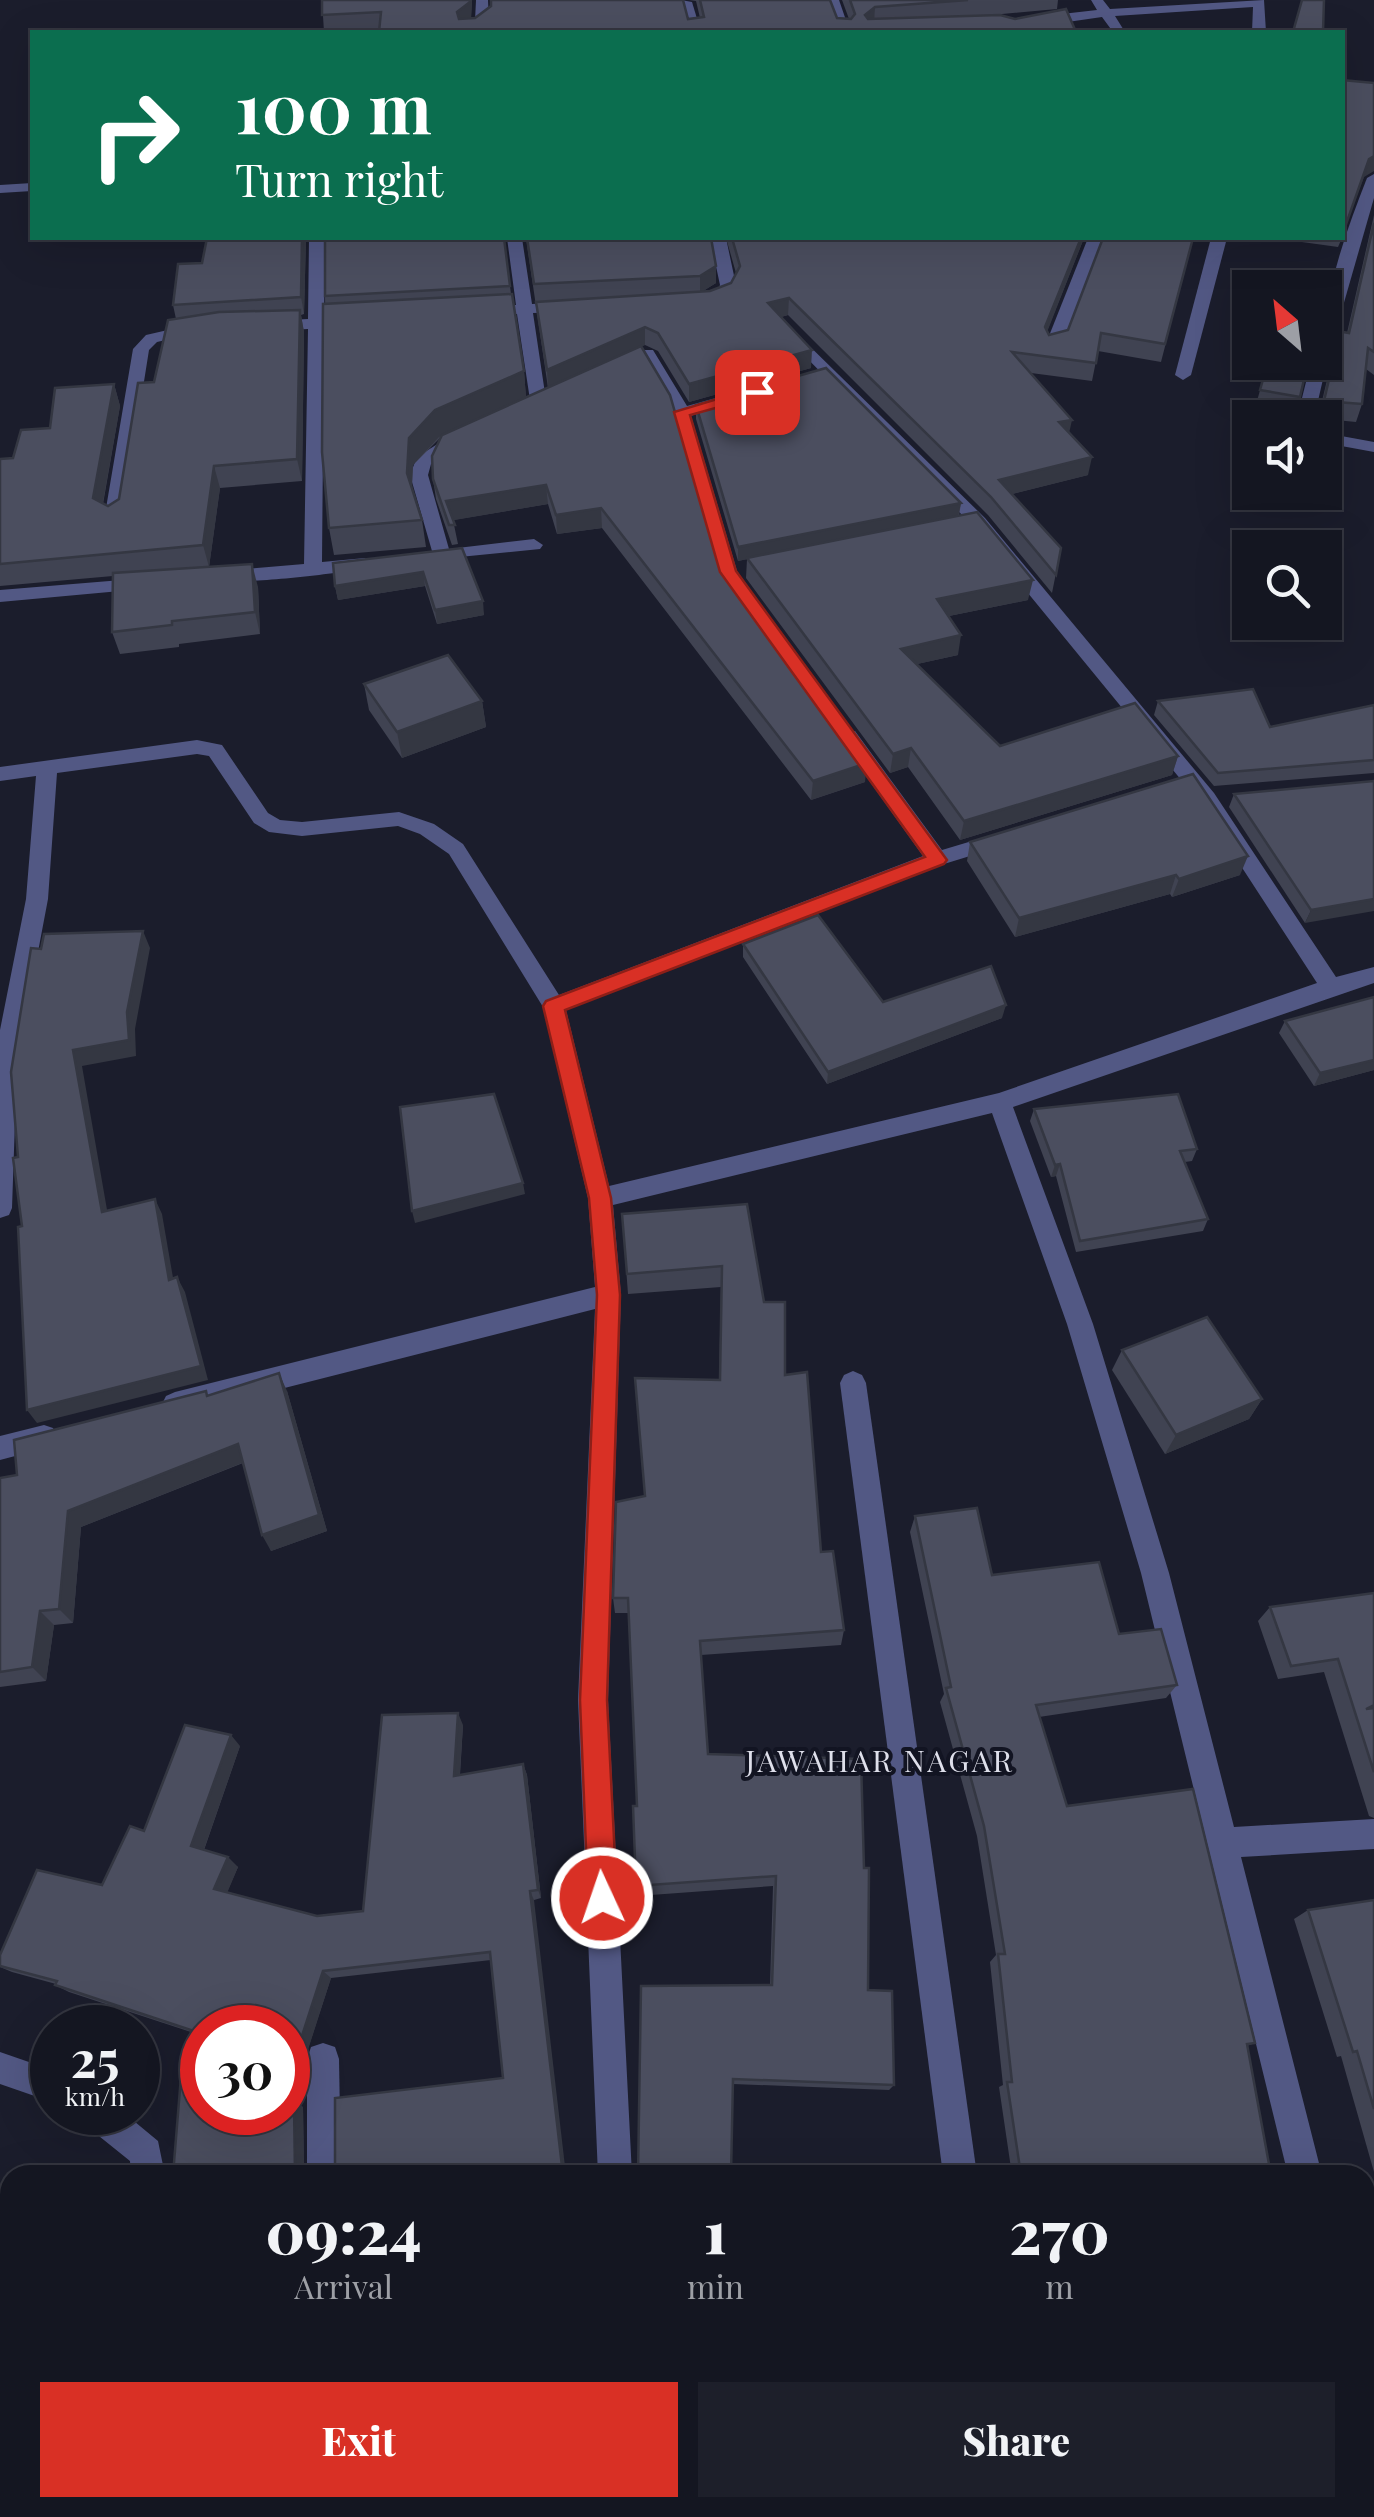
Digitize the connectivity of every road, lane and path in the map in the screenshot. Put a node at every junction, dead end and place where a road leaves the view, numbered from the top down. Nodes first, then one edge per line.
1 (482, 0) edge
2 (833, 0) edge
3 (686, 2) edge
4 (1259, 2) edge
5 (1102, 6) edge
6 (1008, 27) edge
7 (470, 30) edge
8 (695, 30) edge
9 (843, 30) edge
10 (1118, 30) edge
11 (1259, 30) edge
12 (1374, 178) edge
13 (30, 187) edge
14 (0, 189) edge
15 (1348, 230) edge
16 (1374, 234) edge
17 (317, 240) edge
18 (514, 240) edge
19 (718, 240) edge
20 (1095, 240) edge
21 (1218, 240) edge
22 (1340, 270) edge
23 (687, 302) edge
24 (580, 306) edge
25 (524, 308) junction
26 (468, 312) edge
27 (373, 320) edge
28 (779, 321) edge
29 (316, 324) junction
30 (258, 326) edge
31 (220, 328) edge
32 (1053, 346) edge
33 (1183, 375) dead end
34 (592, 377) edge
35 (556, 392) edge
36 (738, 397) edge
37 (682, 412) junction
38 (487, 424) edge
39 (1342, 441) edge
40 (1374, 447) edge
41 (113, 520) edge
42 (534, 545) dead end
43 (442, 555) junction
44 (313, 570) junction
45 (196, 580) edge
46 (157, 583) edge
47 (0, 596) edge
48 (763, 620) edge
49 (833, 716) edge
50 (46, 769) junction
51 (0, 774) edge
52 (1028, 831) edge
53 (938, 860) junction
54 (1374, 975) edge
55 (1331, 987) junction
56 (554, 1006) junction
57 (1000, 1102) junction
58 (600, 1198) junction
59 (0, 1208) edge
60 (608, 1295) junction
61 (853, 1384) dead end
62 (152, 1410) edge
63 (76, 1429) edge
64 (0, 1448) edge
65 (1374, 1834) edge
66 (1223, 1843) junction
67 (323, 2058) dead end
68 (0, 2068) edge
69 (30, 2078) edge
70 (124, 2135) edge
71 (147, 2165) edge
72 (324, 2165) edge
73 (615, 2165) edge
74 (959, 2165) edge
75 (1303, 2165) edge

1 - 7 street
2 - 9 street
3 - 8 street
4 - 5 street
4 - 11 street
5 - 6 street
5 - 10 street
12 - 15 street
13 - 14 street
15 - 16 street
15 - 22 street
17 - 29 street
18 - 25 street
19 - 23 street
20 - 32 street
21 - 33 street
24 - 25 street
25 - 26 street
25 - 35 street
27 - 29 street
28 - 55 street
29 - 30 street
29 - 44 street
31 - 41 street
34 - 37 street
36 - 37 street
37 - 48 street
38 - 43 street
39 - 40 street
42 - 43 street
43 - 44 street
44 - 45 street
46 - 47 street
49 - 53 street
50 - 51 street
50 - 56 street
50 - 59 street
52 - 53 street
53 - 56 street
54 - 55 street
55 - 57 street
56 - 58 street
57 - 58 street
57 - 66 street
58 - 60 street
60 - 62 street
60 - 73 street
61 - 74 street
63 - 64 street
65 - 66 street
66 - 75 street
67 - 72 street
68 - 69 street
70 - 71 street

